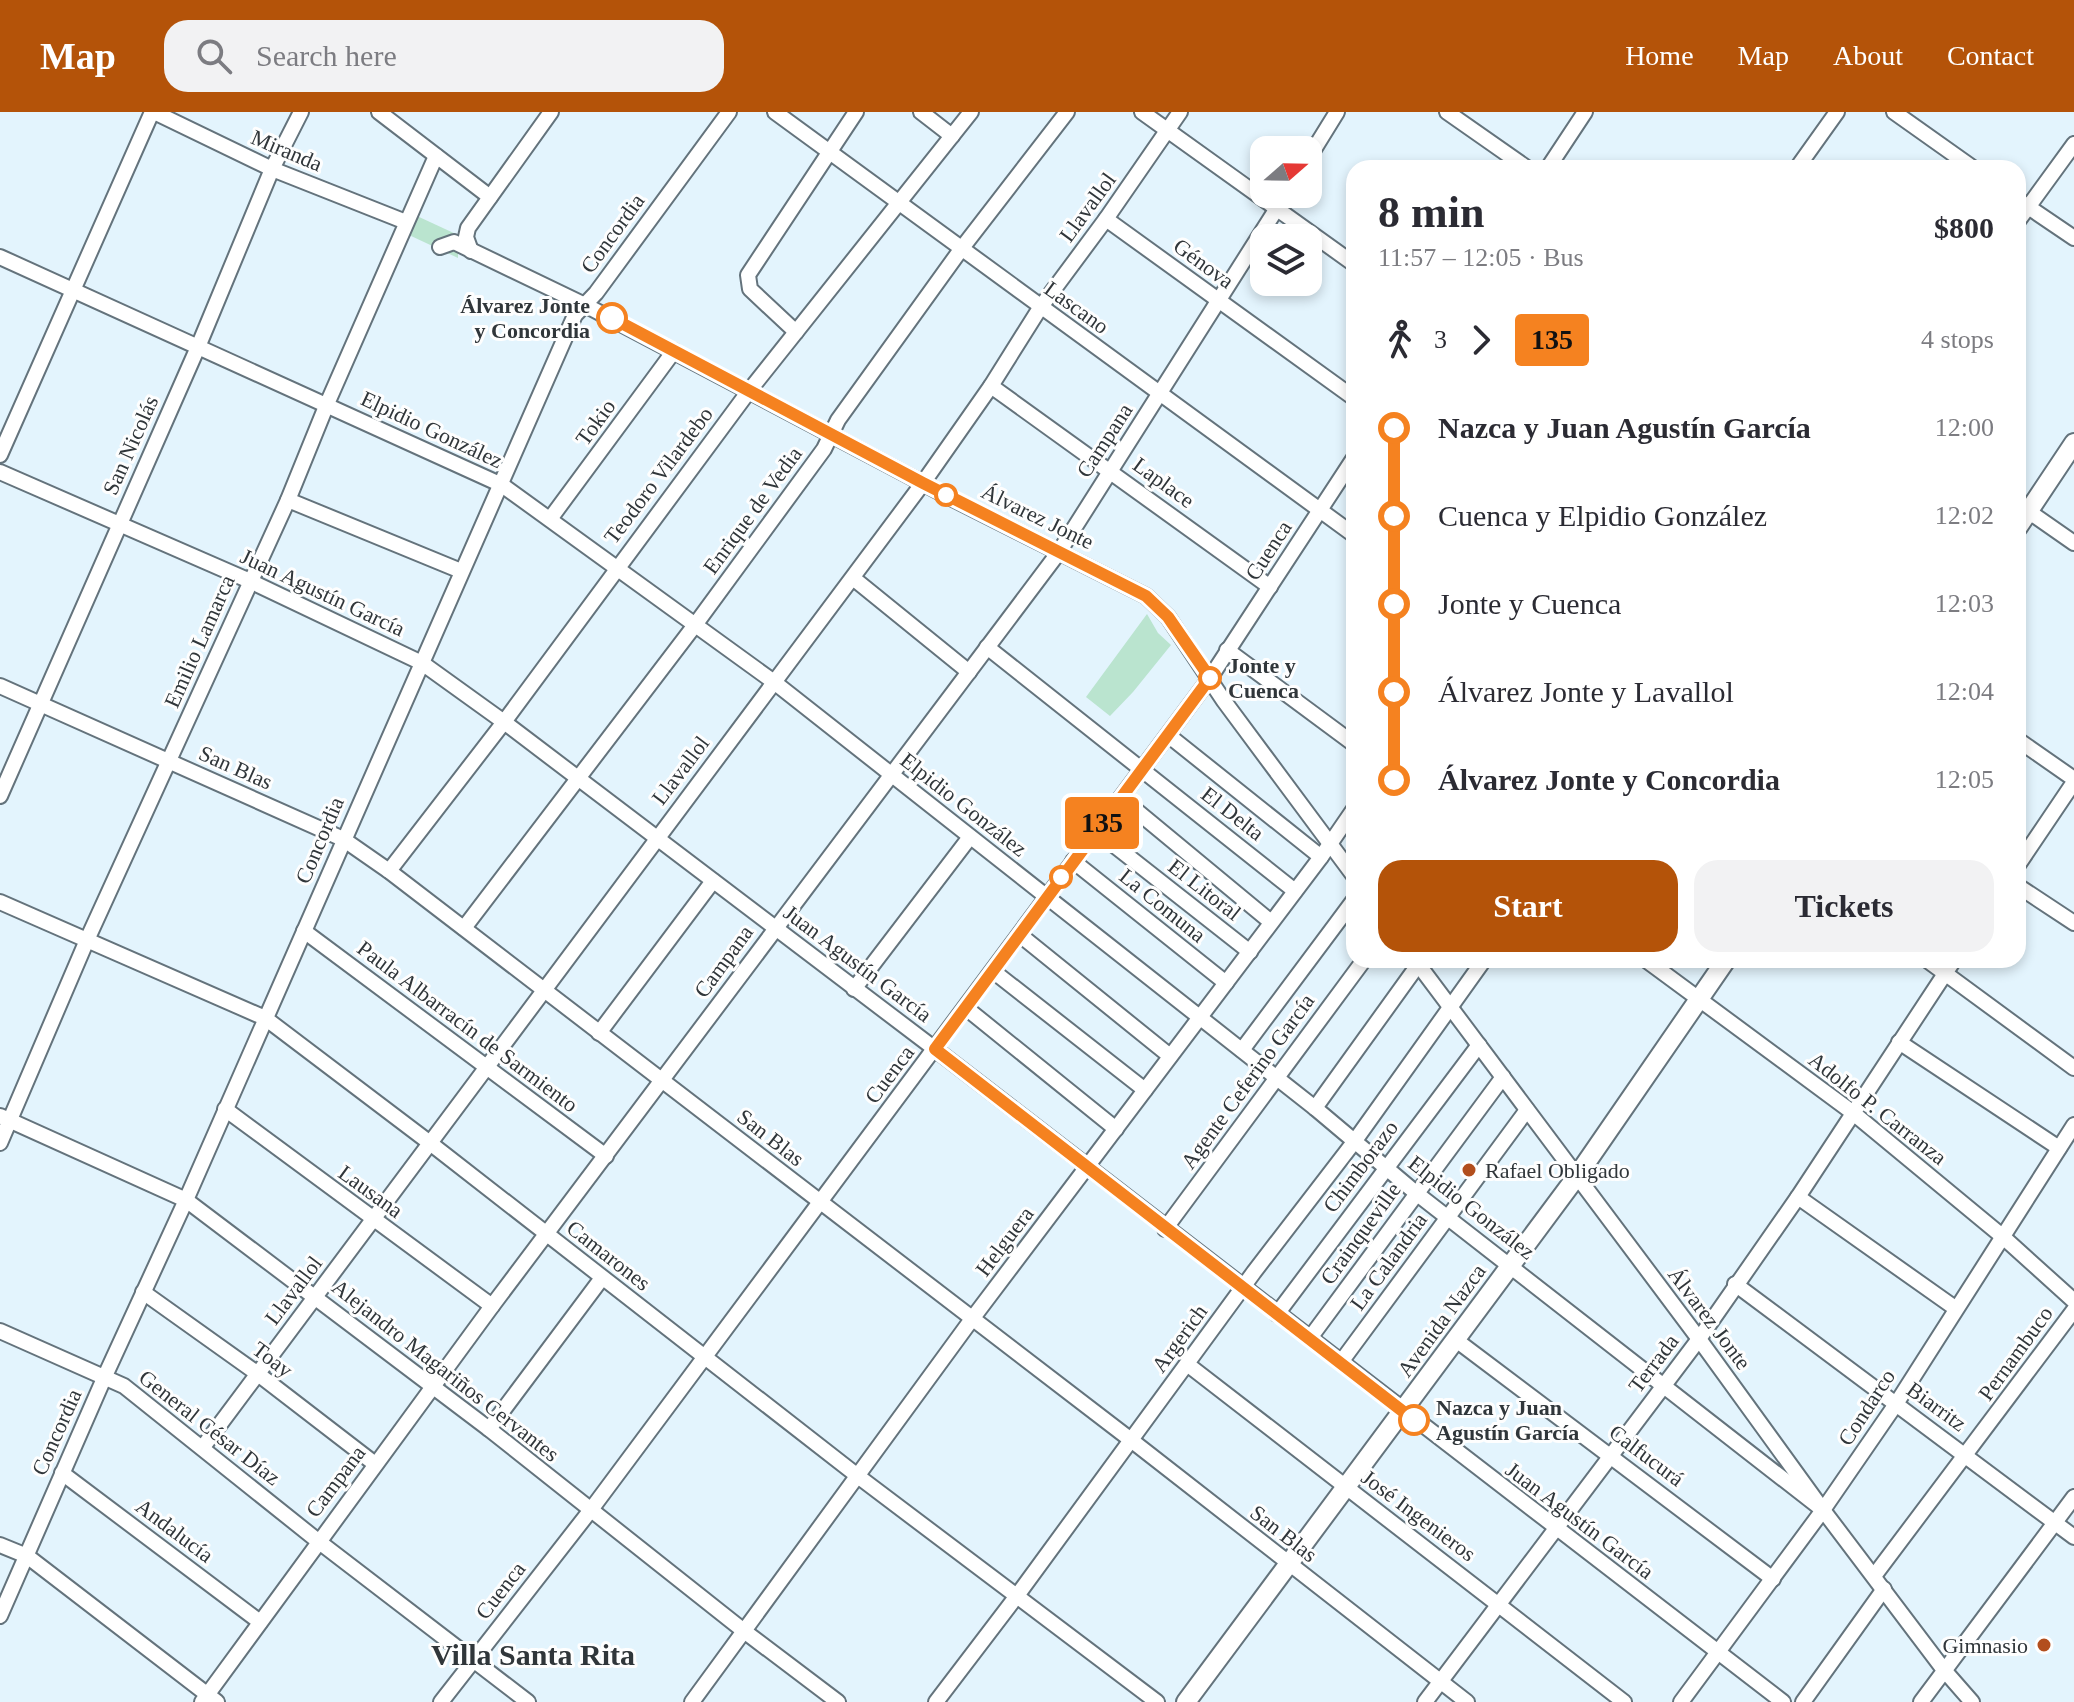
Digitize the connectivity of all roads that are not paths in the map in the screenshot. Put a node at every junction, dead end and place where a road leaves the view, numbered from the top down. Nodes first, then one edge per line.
1 (153, 112) edge
2 (301, 112) edge
3 (379, 112) edge
4 (551, 112) edge
5 (729, 112) edge
6 (775, 112) edge
7 (856, 112) edge
8 (921, 112) edge
9 (971, 112) edge
10 (1067, 112) edge
11 (1142, 112) edge
12 (1180, 112) edge
13 (1337, 112) edge
14 (1447, 112) edge
15 (1585, 112) edge
16 (1837, 112) edge
17 (1894, 112) edge
18 (1168, 131) junction
19 (952, 136) junction
20 (1322, 136) edge
21 (2074, 144) edge
22 (829, 152) junction
23 (436, 156) junction
24 (1516, 160) edge
25 (1553, 160) edge
26 (1803, 160) edge
27 (1962, 160) edge
28 (272, 169) junction
29 (490, 197) junction
30 (2026, 200) edge
31 (899, 203) junction
32 (2026, 206) edge
33 (1276, 210) junction
34 (1106, 219) junction
35 (406, 222) junction
36 (2074, 238) edge
37 (440, 247) dead end
38 (962, 248) junction
39 (471, 251) junction
40 (0, 257) edge
41 (1346, 258) edge
42 (74, 289) junction
43 (1218, 300) junction
44 (585, 305) junction
45 (1040, 308) junction
46 (796, 332) junction
47 (198, 347) junction
48 (674, 351) junction
49 (991, 386) junction
50 (749, 391) junction
51 (1346, 392) edge
52 (1159, 393) junction
53 (327, 404) junction
54 (831, 433) junction
55 (2074, 443) edge
56 (0, 455) edge
57 (1110, 470) junction
58 (1346, 470) edge
59 (0, 472) edge
60 (923, 483) junction
61 (502, 485) junction
62 (288, 500) junction
63 (2026, 509) edge
64 (1320, 510) junction
65 (2026, 516) edge
66 (550, 519) junction
67 (119, 524) junction
68 (1346, 529) edge
69 (2074, 543) edge
70 (1059, 552) junction
71 (616, 568) junction
72 (461, 571) junction
73 (853, 578) junction
74 (250, 581) junction
75 (1270, 587) junction
76 (695, 625) junction
77 (987, 647) junction
78 (1227, 650) junction
79 (422, 663) junction
80 (969, 672) junction
81 (1210, 678) junction
82 (774, 682) junction
83 (0, 686) edge
84 (41, 704) junction
85 (504, 722) junction
86 (1168, 735) junction
87 (1346, 738) edge
88 (2026, 746) edge
89 (170, 761) junction
90 (1143, 769) junction
91 (891, 775) junction
92 (580, 779) junction
93 (2074, 781) edge
94 (0, 796) edge
95 (1121, 798) junction
96 (1346, 821) edge
97 (1096, 831) junction
98 (970, 837) junction
99 (657, 838) junction
100 (343, 839) junction
101 (1330, 844) junction
102 (2026, 853) edge
103 (1321, 857) junction
104 (1073, 861) junction
105 (1346, 865) edge
106 (389, 871) junction
107 (713, 881) junction
108 (1295, 891) junction
109 (2026, 891) edge
110 (1046, 897) junction
111 (0, 902) edge
112 (1346, 911) edge
113 (1271, 922) junction
114 (2074, 923) edge
115 (775, 927) junction
116 (464, 928) junction
117 (304, 931) junction
118 (1020, 935) junction
119 (87, 940) junction
120 (1250, 952) junction
121 (1358, 968) edge
122 (1412, 968) edge
123 (1420, 968) edge
124 (1478, 968) edge
125 (1657, 968) edge
126 (1721, 968) edge
127 (1937, 968) edge
128 (1949, 968) edge
129 (993, 971) junction
130 (1945, 974) junction
131 (1226, 983) junction
132 (854, 989) junction
133 (543, 991) junction
134 (1699, 1000) junction
135 (966, 1008) junction
136 (1449, 1008) junction
137 (265, 1018) junction
138 (1199, 1018) junction
139 (599, 1033) junction
140 (1899, 1042) junction
141 (1479, 1045) junction
142 (935, 1049) junction
143 (1242, 1050) junction
144 (1170, 1056) junction
145 (486, 1067) junction
146 (2074, 1068) edge
147 (1503, 1077) junction
148 (1275, 1078) junction
149 (663, 1080) junction
150 (1145, 1090) junction
151 (1315, 1108) junction
152 (225, 1109) junction
153 (1527, 1110) junction
154 (1852, 1112) junction
155 (5, 1118) edge
156 (2074, 1125) edge
157 (1116, 1129) junction
158 (1354, 1142) junction
159 (0, 1143) edge
160 (430, 1143) junction
161 (2059, 1148) junction
162 (606, 1156) junction
163 (1089, 1167) junction
164 (1386, 1167) junction
165 (1577, 1176) junction
166 (1416, 1193) junction
167 (1798, 1197) junction
168 (186, 1200) junction
169 (821, 1203) junction
170 (1448, 1218) junction
171 (373, 1220) junction
172 (1165, 1229) junction
173 (547, 1234) junction
174 (2002, 1236) junction
175 (1511, 1265) junction
176 (602, 1278) junction
177 (1735, 1284) junction
178 (1243, 1287) junction
179 (143, 1292) junction
180 (314, 1297) junction
181 (2074, 1301) edge
182 (492, 1306) junction
183 (1955, 1308) junction
184 (2074, 1310) edge
185 (1277, 1314) junction
186 (972, 1319) junction
187 (0, 1331) edge
188 (1310, 1338) junction
189 (1699, 1339) junction
190 (1456, 1340) junction
191 (706, 1356) junction
192 (1341, 1362) junction
193 (1187, 1364) junction
194 (258, 1374) junction
195 (105, 1376) junction
196 (1662, 1387) junction
197 (432, 1388) junction
198 (1896, 1404) junction
199 (1403, 1411) junction
200 (489, 1429) junction
201 (1131, 1440) junction
202 (203, 1447) junction
203 (1611, 1455) junction
204 (1967, 1455) junction
205 (375, 1464) junction
206 (62, 1473) junction
207 (859, 1477) junction
208 (1346, 1487) junction
209 (2074, 1497) edge
210 (1823, 1510) junction
211 (590, 1511) junction
212 (2054, 1522) junction
213 (1556, 1528) junction
214 (2074, 1537) edge
215 (318, 1541) junction
216 (0, 1545) edge
217 (27, 1556) junction
218 (1289, 1565) junction
219 (1874, 1576) junction
220 (1773, 1579) junction
221 (1884, 1589) junction
222 (1016, 1597) junction
223 (1500, 1605) junction
224 (0, 1616) edge
225 (260, 1622) junction
226 (744, 1631) junction
227 (1718, 1653) junction
228 (473, 1659) junction
229 (1944, 1670) junction
230 (1441, 1681) junction
231 (209, 1700) edge
232 (441, 1702) edge
233 (528, 1702) edge
234 (692, 1702) edge
235 (838, 1702) edge
236 (936, 1702) edge
237 (1157, 1702) edge
238 (1186, 1702) edge
239 (1425, 1702) edge
240 (1467, 1702) edge
241 (1624, 1702) edge
242 (1681, 1702) edge
243 (1783, 1702) edge
244 (1803, 1702) edge
245 (1921, 1702) edge
246 (1972, 1702) edge

1 - 28 street, Miranda
1 - 42 street
2 - 28 street, San Nicolás
3 - 23 street
4 - 29 street
5 - 44 street, Concordia
6 - 22 street, Lascano
7 - 22 street
8 - 19 street
9 - 19 street, Teodoro Vilardebo
10 - 38 street, Enrique de Vedia
11 - 18 street
12 - 18 street, Llavallol
13 - 20 street
14 - 24 street
15 - 25 street
16 - 26 street
17 - 27 street
18 - 33 street
18 - 34 street, Llavallol
19 - 31 street, Teodoro Vilardebo
21 - 30 street
22 - 31 street, Lascano
22 - 46 street
23 - 29 street
23 - 35 street, Emilio Lamarca
28 - 35 street, Miranda
28 - 47 street, San Nicolás
29 - 39 street
31 - 38 street, Lascano
31 - 46 street, Teodoro Vilardebo
32 - 36 street
33 - 41 street
33 - 43 street, Campana
34 - 43 street, Génova
34 - 45 street, Llavallol
35 - 53 street, Emilio Lamarca
37 - 39 street
38 - 45 street, Lascano
38 - 54 street, Enrique de Vedia
39 - 44 street, Álvarez Jonte
40 - 42 street, Elpidio González
42 - 47 street, Elpidio González
42 - 56 street
43 - 51 street, Génova
43 - 52 street, Campana
44 - 48 street, Álvarez Jonte
44 - 61 street, Concordia
45 - 49 street, Llavallol
45 - 52 street, Lascano
46 - 50 street, Teodoro Vilardebo
47 - 53 street, Elpidio González
47 - 67 street, San Nicolás
48 - 50 street, Álvarez Jonte
48 - 66 street, Tokio
49 - 57 street, Laplace
49 - 60 street, Llavallol
50 - 54 street, Álvarez Jonte
50 - 71 street, Teodoro Vilardebo
52 - 57 street, Campana
52 - 64 street, Lascano
53 - 61 street, Elpidio González
53 - 62 street, Emilio Lamarca
54 - 60 street, Álvarez Jonte
54 - 76 street, Enrique de Vedia
55 - 63 main road
57 - 70 street, Campana
57 - 75 street, Laplace
58 - 64 street, Cuenca
59 - 67 street, Juan Agustín García
60 - 70 street, Álvarez Jonte
60 - 73 street, Llavallol
61 - 66 street, Elpidio González
61 - 72 street, Concordia
62 - 72 street
62 - 74 street, Emilio Lamarca
64 - 68 street, Lascano
64 - 75 street, Cuenca
65 - 69 street
66 - 71 street, Elpidio González
67 - 74 street, Juan Agustín García
67 - 84 street, San Nicolás
70 - 77 street, Campana
70 - 81 street, Álvarez Jonte
71 - 76 street, Elpidio González
71 - 85 street, Teodoro Vilardebo
72 - 79 street, Concordia
73 - 80 street
73 - 82 street, Llavallol
74 - 79 street, Juan Agustín García
74 - 89 street, Emilio Lamarca
75 - 78 street, Cuenca
76 - 82 street, Elpidio González
76 - 92 street, Enrique de Vedia
77 - 80 street, Campana
77 - 90 street, El Delta
78 - 81 street, Cuenca
78 - 87 street
79 - 85 street, Juan Agustín García
79 - 100 street, Concordia
80 - 91 street, Campana
81 - 86 street, Cuenca
81 - 101 street, Álvarez Jonte
82 - 91 street, Elpidio González
82 - 99 street, Llavallol
83 - 84 street, San Blas
84 - 89 street, San Blas
84 - 94 street, San Nicolás
85 - 92 street, Juan Agustín García
85 - 106 street, Teodoro Vilardebo
86 - 90 street, Cuenca
86 - 103 street
88 - 93 street
89 - 100 street, San Blas
89 - 119 street, Emilio Lamarca
90 - 95 street, Cuenca
90 - 108 street, El Delta
91 - 98 street, Elpidio González
91 - 115 street, Campana
92 - 99 street, Juan Agustín García
92 - 116 street, Enrique de Vedia
93 - 102 street
95 - 97 street, Cuenca
95 - 113 street
96 - 101 street, Helguera
97 - 104 street, Cuenca
97 - 120 street, El Litoral
98 - 110 street, Elpidio González
98 - 132 street
99 - 107 street, Juan Agustín García
99 - 133 street, Llavallol
100 - 106 street, San Blas
100 - 117 street, Concordia
101 - 103 street, Helguera
101 - 105 street, Álvarez Jonte
103 - 108 street, Helguera
104 - 110 street, Cuenca
104 - 131 street, La Comuna
106 - 116 street, San Blas
107 - 115 street, Juan Agustín García
107 - 139 street
108 - 113 street, Helguera
109 - 114 street
110 - 118 street, Cuenca
110 - 138 street, Elpidio González
111 - 119 street, Camarones
112 - 143 street
113 - 120 street, Helguera
115 - 132 street, Juan Agustín García
115 - 149 street, Campana
116 - 133 street, San Blas
117 - 137 street, Concordia
117 - 145 street, Paula Albarracín de Sarmiento
118 - 129 street, Cuenca
118 - 144 street
119 - 137 street, Camarones
119 - 155 street, Emilio Lamarca
120 - 131 street, Helguera
121 - 148 street, Agente Ceferino García
122 - 151 street
123 - 136 street, Álvarez Jonte
124 - 136 street, Argerich
125 - 134 street, Adolfo P. Carranza
126 - 134 main road, Avenida Nazca
127 - 130 street
128 - 130 street, Terrada
129 - 135 street, Cuenca
129 - 150 street
130 - 140 street, Terrada
130 - 146 street
131 - 138 street, Helguera
132 - 142 street, Juan Agustín García
133 - 139 street, San Blas
133 - 145 street, Llavallol
134 - 154 street, Adolfo P. Carranza
134 - 165 main road, Avenida Nazca
135 - 142 street, Cuenca
135 - 157 street
136 - 141 street, Álvarez Jonte
136 - 158 street, Argerich
137 - 152 street, Concordia
137 - 160 street, Camarones
138 - 143 street, Elpidio González
138 - 144 street, Helguera
139 - 149 street, San Blas
140 - 154 street, Terrada
140 - 161 street
141 - 147 street, Álvarez Jonte
141 - 164 street, Chimborazo
142 - 163 street, Juan Agustín García
142 - 169 street, Cuenca
143 - 148 street, Elpidio González
144 - 150 street, Helguera
145 - 160 street, Llavallol
145 - 162 street, Paula Albarracín de Sarmiento
147 - 153 street, Álvarez Jonte
147 - 166 street, Crainqueville
148 - 151 street, Elpidio González
148 - 172 street, Agente Ceferino García
149 - 162 street, Campana
149 - 169 street, San Blas
150 - 157 street, Helguera
151 - 158 street, Elpidio González
152 - 168 street, Concordia
152 - 171 street, Lausana
153 - 165 street, Álvarez Jonte
153 - 170 street, La Calandria
154 - 167 street, Terrada
154 - 174 street, Adolfo P. Carranza
155 - 159 street, Emilio Lamarca
155 - 168 street, Alejandro Magariños Cervantes
156 - 161 street, Condarco
157 - 163 street, Helguera
158 - 164 street, Elpidio González
158 - 178 street, Argerich
160 - 171 street, Llavallol
160 - 173 street, Camarones
161 - 174 street, Condarco
162 - 173 street, Campana
163 - 172 street, Juan Agustín García
163 - 186 street, Helguera
164 - 166 street, Elpidio González
164 - 185 street, Chimborazo
165 - 175 main road, Avenida Nazca
165 - 189 street, Álvarez Jonte
166 - 170 street, Elpidio González
166 - 188 street, Crainqueville
167 - 177 street, Terrada
167 - 183 street
168 - 179 street, Concordia
168 - 180 street, Alejandro Magariños Cervantes
169 - 186 street, San Blas
169 - 191 street, Cuenca
170 - 175 street, Elpidio González
170 - 192 street, La Calandria
171 - 180 street, Llavallol
171 - 182 street, Lausana
172 - 178 street, Juan Agustín García
173 - 176 street, Camarones
173 - 182 street, Campana
174 - 181 street, Adolfo P. Carranza
174 - 183 street, Condarco
175 - 190 main road, Avenida Nazca
175 - 196 street, Elpidio González
176 - 191 street, Camarones
176 - 200 street
177 - 189 street, Terrada
177 - 198 street, Biarritz
178 - 185 street, Juan Agustín García
178 - 193 street, Argerich
179 - 194 street, Toay
179 - 195 street, Concordia
180 - 194 street, Llavallol
180 - 197 street, Alejandro Magariños Cervantes
182 - 197 street, Campana
183 - 198 street, Condarco
184 - 204 street, Pernambuco
185 - 188 street, Juan Agustín García
186 - 201 street, San Blas
186 - 207 street, Helguera
187 - 195 street, General César Díaz
188 - 192 street, Juan Agustín García
189 - 196 street, Terrada
189 - 210 street, Álvarez Jonte
190 - 199 main road, Avenida Nazca
190 - 203 street, Calfucurá
191 - 207 street, Camarones
191 - 211 street, Cuenca
192 - 199 street, Juan Agustín García
193 - 201 street, Argerich
193 - 208 street, José Ingenieros
194 - 202 street, Llavallol
194 - 205 street, Toay
195 - 202 street, General César Díaz
195 - 206 street, Concordia
196 - 203 street, Terrada
196 - 210 street, Elpidio González
197 - 200 street, Alejandro Magariños Cervantes
197 - 205 street, Campana
198 - 204 street, Biarritz
198 - 210 street, Condarco
199 - 208 main road, Avenida Nazca
199 - 213 street, Juan Agustín García
200 - 211 street, Alejandro Magariños Cervantes
201 - 218 street, San Blas
201 - 222 street, Argerich
202 - 215 street, General César Díaz
203 - 213 street, Terrada
203 - 220 street, Calfucurá
204 - 212 street, Biarritz
204 - 219 street, Pernambuco
205 - 215 street, Campana
206 - 217 street, Concordia
206 - 225 street, Andalucía
207 - 222 street, Camarones
207 - 226 street, Helguera
208 - 218 main road, Avenida Nazca
208 - 223 street, José Ingenieros
209 - 212 street
210 - 219 street, Álvarez Jonte
210 - 220 street, Condarco
211 - 226 street, Alejandro Magariños Cervantes
211 - 228 street, Cuenca
212 - 214 street, Biarritz
212 - 229 street
213 - 223 street, Terrada
213 - 227 street, Juan Agustín García
215 - 225 street, Campana
215 - 228 street, General César Díaz
216 - 217 street
217 - 224 street, Concordia
217 - 231 street
218 - 230 street, San Blas
218 - 238 main road, Avenida Nazca
219 - 221 street, Álvarez Jonte
220 - 227 street, Condarco
221 - 229 street, Álvarez Jonte
221 - 244 street
222 - 236 street, Argerich
222 - 237 street, Camarones
223 - 230 street, Terrada
223 - 241 street, José Ingenieros
225 - 231 street, Campana
226 - 234 street, Helguera
226 - 235 street, Alejandro Magariños Cervantes
227 - 242 street, Condarco
227 - 243 street, Juan Agustín García
228 - 232 street, Cuenca
228 - 233 street, General César Díaz
229 - 245 street
229 - 246 street, Álvarez Jonte
230 - 239 street, Terrada
230 - 240 street, San Blas

